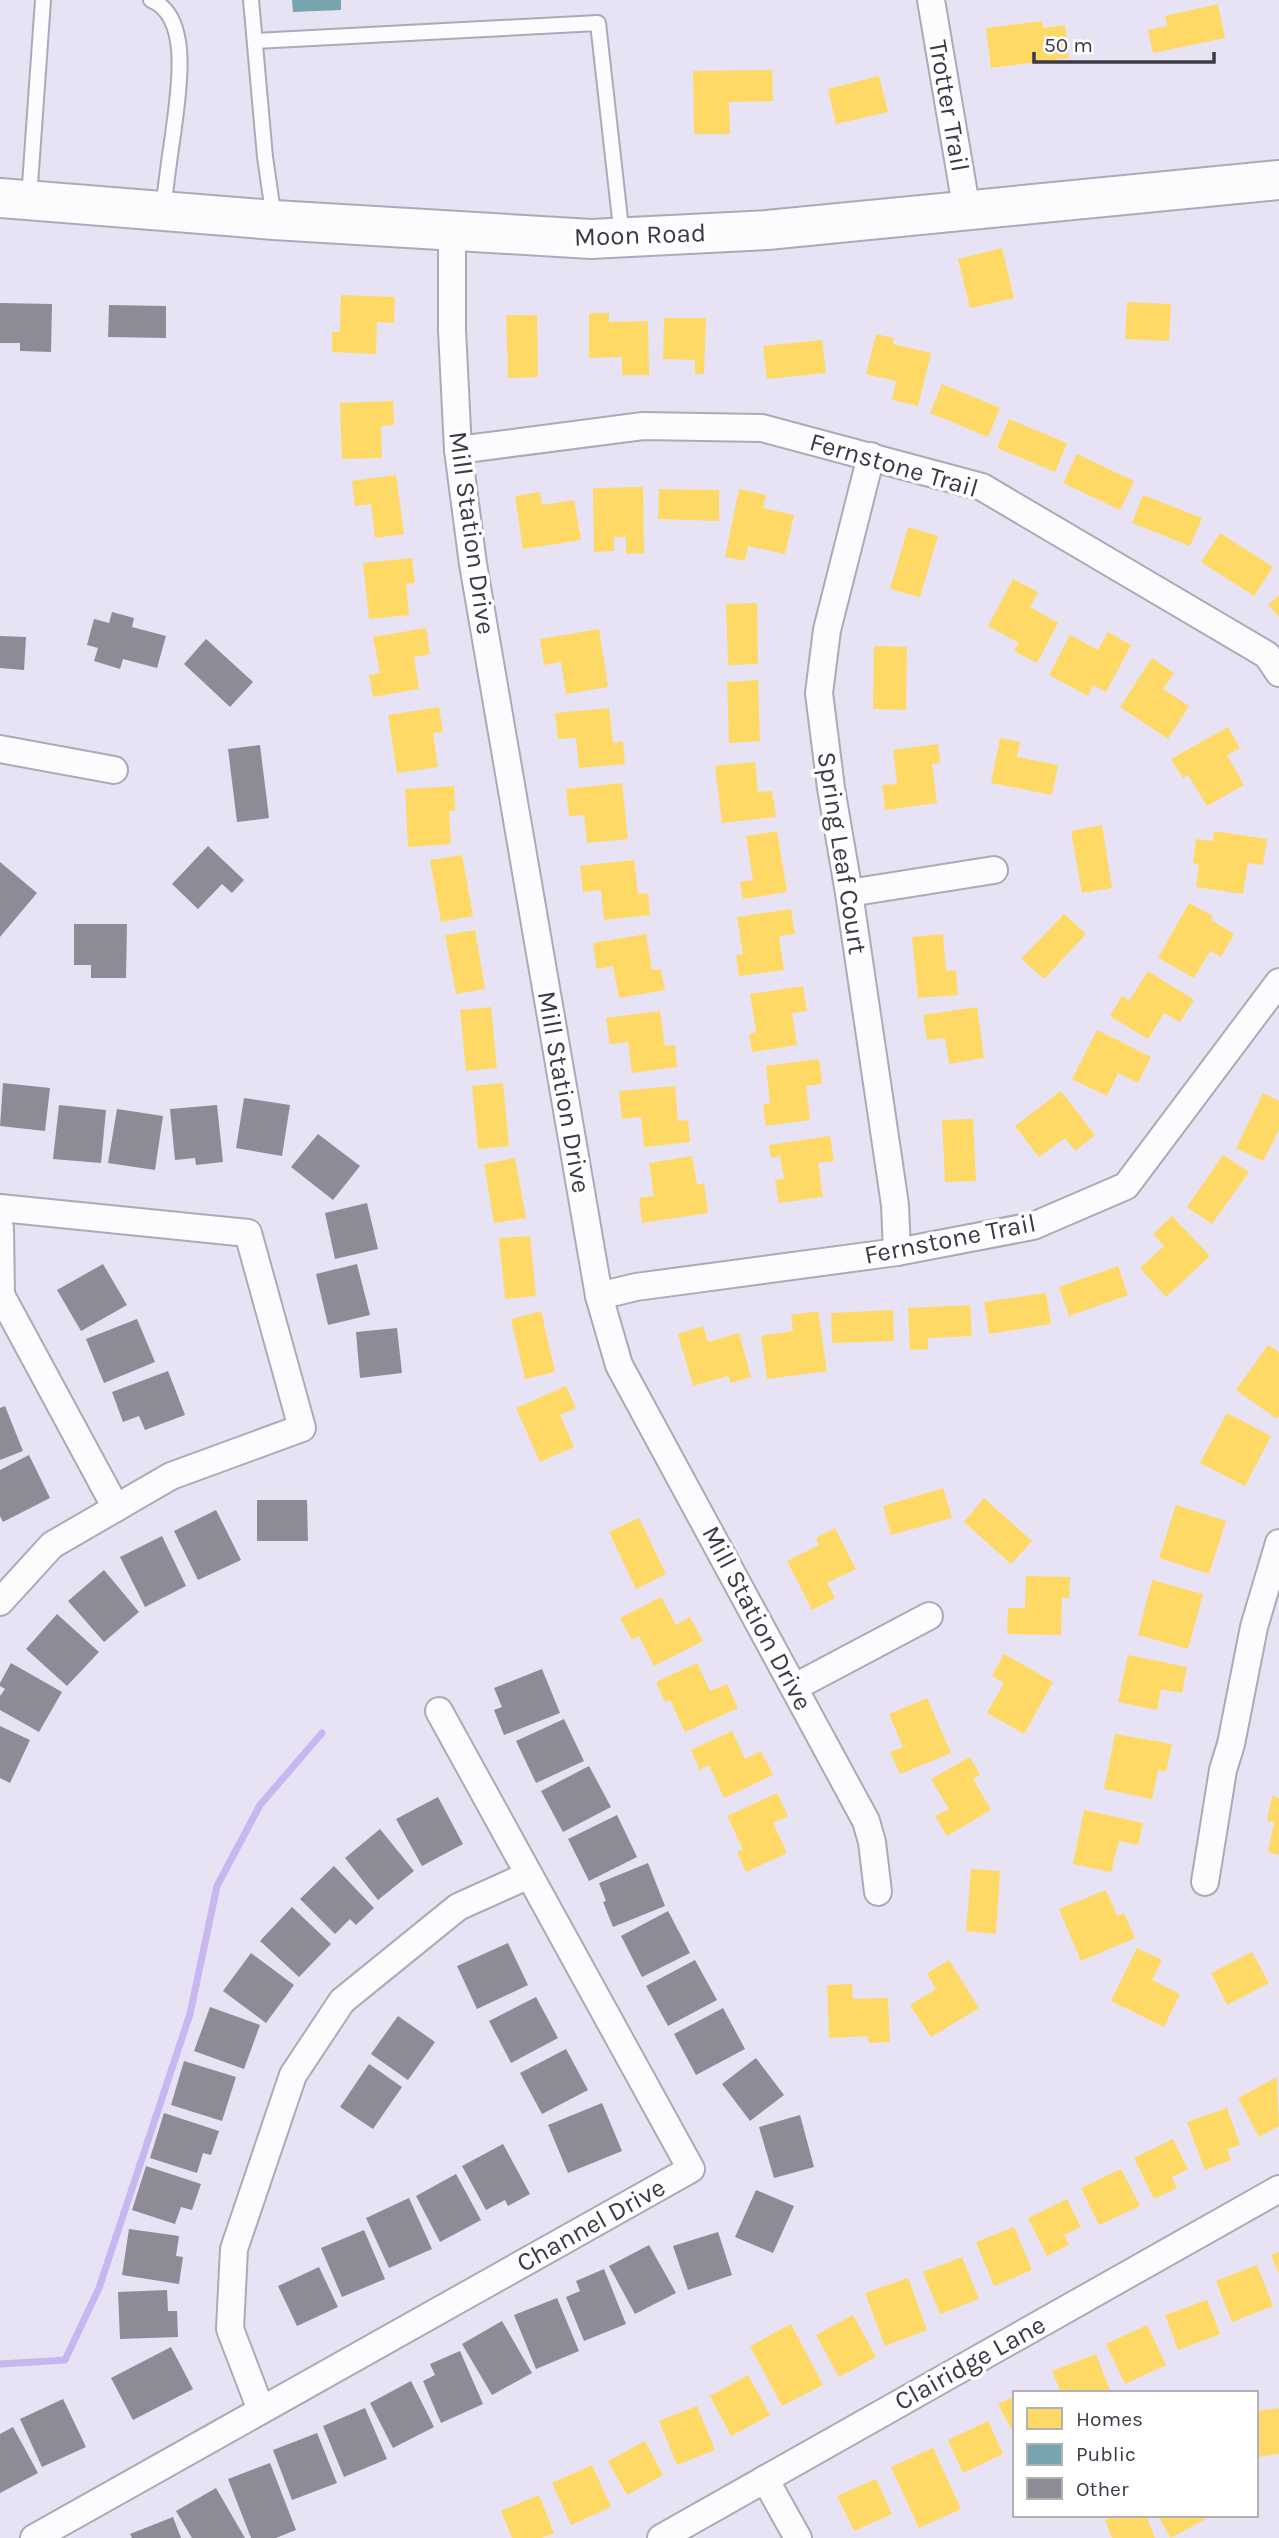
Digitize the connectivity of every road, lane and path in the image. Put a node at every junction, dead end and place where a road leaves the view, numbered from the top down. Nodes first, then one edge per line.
1 (43, 0) edge
2 (151, 0) edge
3 (251, 0) edge
4 (931, 0) edge
5 (255, 41) junction
6 (1279, 180) edge
7 (14, 200) edge
8 (163, 211) junction
9 (967, 212) junction
10 (274, 220) junction
11 (452, 231) junction
12 (622, 237) junction
13 (458, 450) junction
14 (871, 456) junction
15 (1279, 673) edge
16 (0, 749) edge
17 (114, 770) dead end
18 (994, 870) dead end
19 (849, 893) junction
20 (1279, 982) edge
21 (0, 1208) edge
22 (0, 1228) edge
23 (897, 1252) junction
24 (599, 1296) junction
25 (116, 1508) junction
26 (1279, 1543) edge
27 (0, 1602) edge
28 (929, 1616) dead end
29 (795, 1688) junction
30 (439, 1711) dead end
31 (529, 1874) junction
32 (1205, 1882) dead end
33 (878, 1892) dead end
34 (1279, 2189) edge
35 (261, 2410) junction
36 (765, 2479) junction
37 (34, 2538) edge
38 (661, 2538) edge
39 (798, 2538) edge

1 - 7 lane
2 - 8 lane
3 - 5 lane
4 - 9 street, Trotter Trail
5 - 10 lane
5 - 12 lane
6 - 9 street, Moon Road
7 - 8 street, Moon Road
8 - 10 street, Moon Road
9 - 12 street, Moon Road
10 - 11 street, Moon Road
11 - 12 street, Moon Road
11 - 13 street, Mill Station Drive
13 - 14 street, Fernstone Trail
13 - 24 street, Mill Station Drive
14 - 15 street, Fernstone Trail
14 - 19 street, Spring Leaf Court
16 - 17 street
18 - 19 street
19 - 23 street, Spring Leaf Court
20 - 23 street, Fernstone Trail
21 - 25 street
22 - 25 street
23 - 24 street, Fernstone Trail
24 - 29 street, Mill Station Drive
25 - 27 street
26 - 32 street
28 - 29 street
29 - 33 street, Mill Station Drive
30 - 31 street, Channel Drive
31 - 35 street
31 - 35 street, Channel Drive
34 - 36 street, Clairidge Lane
35 - 37 street, Channel Drive
36 - 38 street, Clairidge Lane
36 - 39 street

